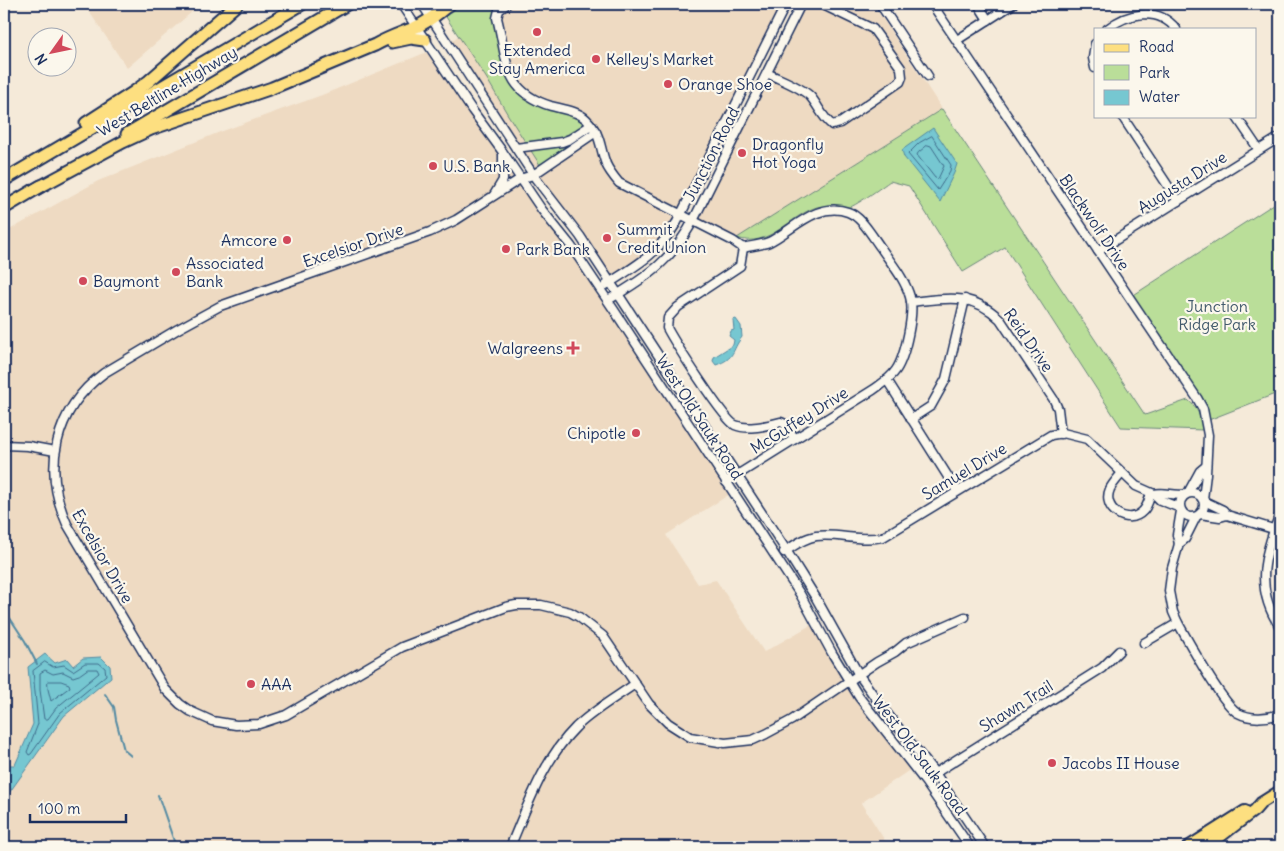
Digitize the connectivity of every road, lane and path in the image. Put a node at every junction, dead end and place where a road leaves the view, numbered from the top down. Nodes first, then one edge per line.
1 (237, 4) edge
2 (302, 4) edge
3 (347, 4) edge
4 (401, 4) edge
5 (422, 4) edge
6 (450, 4) edge
7 (507, 4) edge
8 (786, 4) edge
9 (801, 4) edge
10 (821, 4) edge
11 (880, 4) edge
12 (932, 4) edge
13 (978, 4) edge
14 (1013, 4) edge
15 (431, 19) junction
16 (988, 20) junction
17 (417, 27) junction
18 (1108, 28) edge
19 (1175, 28) edge
20 (425, 40) junction
21 (957, 40) junction
22 (375, 45) junction
23 (767, 73) junction
24 (928, 76) dead end
25 (1123, 118) edge
26 (1237, 118) edge
27 (594, 129) junction
28 (1280, 137) edge
29 (516, 148) junction
30 (1259, 150) junction
31 (502, 151) junction
32 (533, 174) junction
33 (4, 176) edge
34 (520, 179) junction
35 (4, 180) edge
36 (34, 190) junction
37 (493, 196) junction
38 (1178, 201) junction
39 (4, 208) edge
40 (681, 215) junction
41 (693, 221) junction
42 (742, 248) junction
43 (1098, 251) junction
44 (610, 283) junction
45 (600, 289) junction
46 (618, 294) junction
47 (965, 299) junction
48 (608, 300) junction
49 (911, 302) junction
50 (887, 380) junction
51 (911, 419) junction
52 (1061, 434) junction
53 (795, 438) junction
54 (4, 445) edge
55 (55, 451) junction
56 (1206, 466) junction
57 (1122, 473) junction
58 (736, 475) junction
59 (726, 482) junction
60 (957, 491) junction
61 (1153, 493) junction
62 (1187, 494) junction
63 (1203, 500) junction
64 (1181, 510) junction
65 (1280, 514) edge
66 (1198, 515) junction
67 (1227, 515) junction
68 (1277, 530) edge
69 (1179, 544) junction
70 (786, 550) junction
71 (776, 558) junction
72 (965, 617) dead end
73 (1178, 623) junction
74 (1280, 627) edge
75 (1144, 643) dead end
76 (1119, 651) dead end
77 (859, 675) junction
78 (849, 682) junction
79 (635, 684) junction
80 (1280, 714) edge
81 (935, 773) junction
82 (924, 780) junction
83 (1280, 791) edge
84 (1261, 803) junction
85 (510, 847) edge
86 (970, 847) edge
87 (985, 847) edge
88 (1188, 847) edge
89 (1207, 847) edge

1 - 33 highway
2 - 35 highway, West Beltline Highway
3 - 36 highway, West Beltline Highway
4 - 17 street, West Old Sauk Road
5 - 15 street, West Old Sauk Road
6 - 15 highway
7 - 27 street
8 - 40 street, Junction Road
9 - 23 street, Junction Road
10 - 23 street
11 - 24 street
12 - 21 street, Blackwolf Drive
13 - 16 street
14 - 16 street
15 - 17 highway
15 - 29 street, West Old Sauk Road
16 - 21 street
17 - 20 street, West Old Sauk Road
17 - 22 highway
18 - 19 street
20 - 22 highway
20 - 31 street, West Old Sauk Road
21 - 43 street, Blackwolf Drive
22 - 36 highway
23 - 41 street, Junction Road
25 - 38 street
26 - 30 street
27 - 29 street
27 - 32 street, Excelsior Drive
27 - 40 street
28 - 30 street, Augusta Drive
29 - 32 street, West Old Sauk Road
30 - 38 street, Augusta Drive
31 - 34 street, West Old Sauk Road
31 - 37 street
32 - 34 street, Excelsior Drive
32 - 44 street, West Old Sauk Road
34 - 37 street, Excelsior Drive
34 - 45 street, West Old Sauk Road
36 - 39 highway, West Beltline Highway
37 - 55 street, Excelsior Drive
38 - 43 street, Augusta Drive
40 - 41 street
40 - 44 street, Junction Road
41 - 42 street
41 - 46 street, Junction Road
42 - 49 street
42 - 53 street
43 - 56 street, Blackwolf Drive
44 - 45 street, Junction Road
44 - 46 street, West Old Sauk Road
45 - 48 street, West Old Sauk Road
46 - 48 street, Junction Road
46 - 58 street, West Old Sauk Road
47 - 49 street, Reid Drive
47 - 51 street
47 - 52 street, Reid Drive
48 - 59 street, West Old Sauk Road
49 - 50 street
50 - 51 street
50 - 53 street, McGuffey Drive
51 - 60 street
52 - 57 street
52 - 60 street, Samuel Drive
53 - 58 street, McGuffey Drive
54 - 55 street
55 - 79 street, Excelsior Drive
56 - 62 street
56 - 63 street, Blackwolf Drive
57 - 61 street
57 - 61 street
58 - 59 street, McGuffey Drive
58 - 70 street, West Old Sauk Road
59 - 71 street, West Old Sauk Road
60 - 70 street, Samuel Drive
61 - 62 street
61 - 64 street
62 - 63 street
62 - 64 street
63 - 66 street
63 - 67 street
64 - 66 street
64 - 69 street
65 - 68 street
66 - 67 street
66 - 69 street
67 - 68 street
68 - 74 street
69 - 73 street
70 - 71 street, Samuel Drive
70 - 77 street, West Old Sauk Road
71 - 78 street, West Old Sauk Road
72 - 77 street, Excelsior Drive
73 - 75 street
73 - 80 street
76 - 81 street, Shawn Trail
77 - 78 street, Excelsior Drive
77 - 81 street, West Old Sauk Road
78 - 79 street, Excelsior Drive
78 - 82 street, West Old Sauk Road
79 - 85 street
81 - 82 street, Shawn Trail
81 - 87 street, West Old Sauk Road
82 - 86 street, West Old Sauk Road
83 - 84 main road
84 - 88 main road
84 - 89 main road

